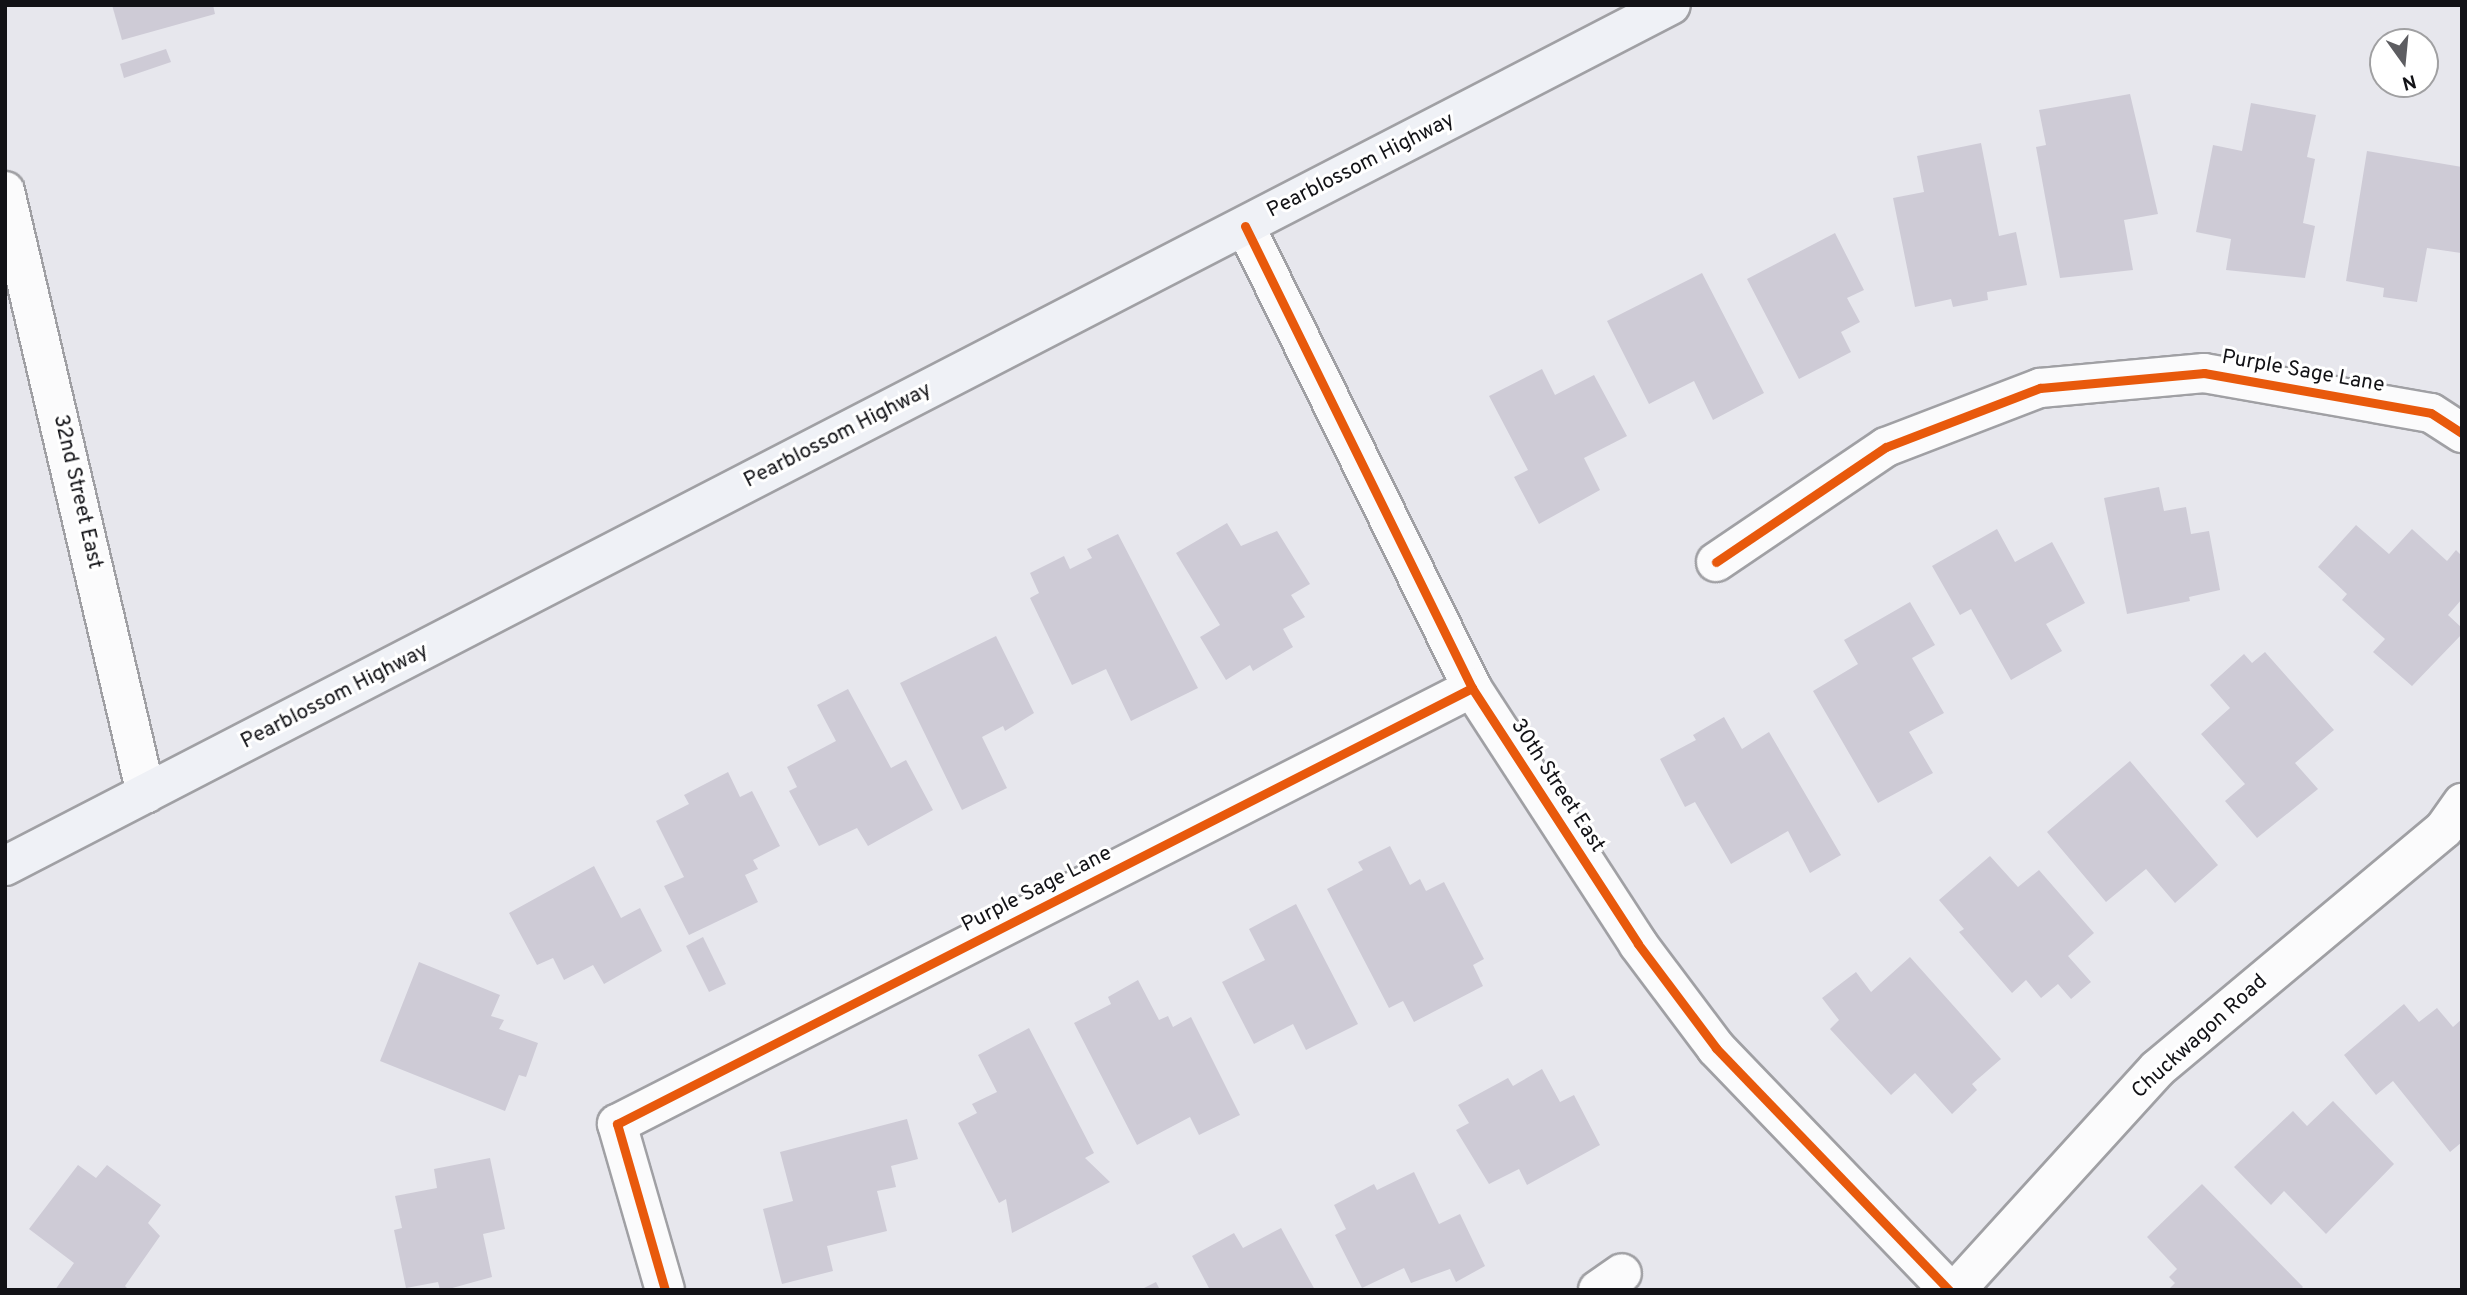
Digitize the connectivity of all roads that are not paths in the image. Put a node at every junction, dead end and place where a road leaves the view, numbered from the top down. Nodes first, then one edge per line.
1 (1671, 5) edge
2 (5, 191) edge
3 (1245, 226) junction
4 (2462, 433) edge
5 (1716, 562) dead end
6 (1472, 688) junction
7 (146, 794) junction
8 (2456, 826) edge
9 (5, 866) edge
10 (665, 1290) edge
11 (1949, 1290) edge
12 (1956, 1290) edge

1 - 3 main road, Pearblossom Highway
2 - 7 street, 32nd Street East
3 - 6 street, 30th Street East
3 - 7 main road, Pearblossom Highway
4 - 5 street, Purple Sage Lane
6 - 10 street, Purple Sage Lane
6 - 11 street, 30th Street East
7 - 9 main road, Pearblossom Highway
8 - 12 street, Chuckwagon Road

